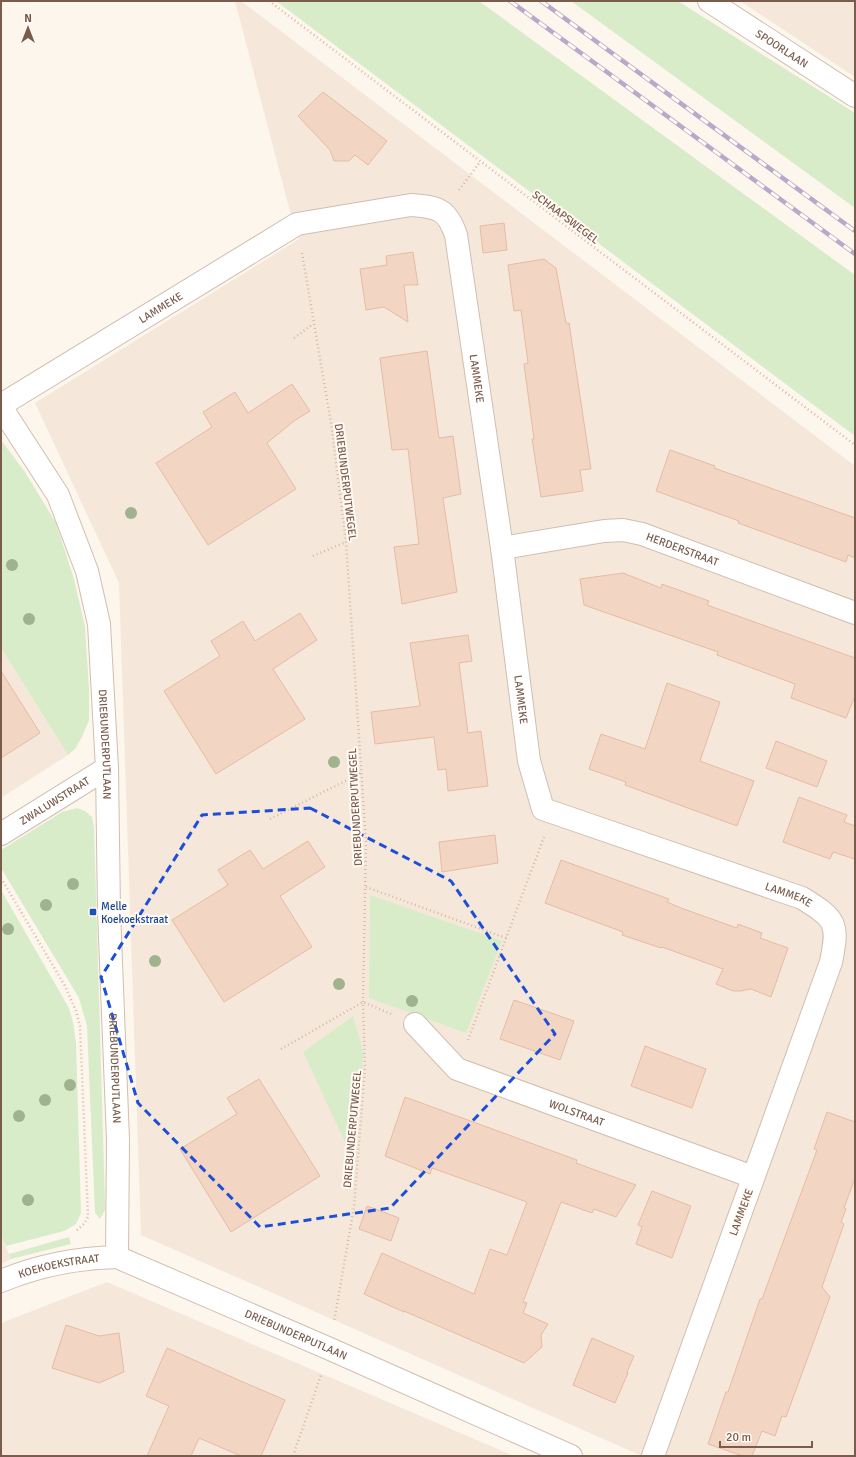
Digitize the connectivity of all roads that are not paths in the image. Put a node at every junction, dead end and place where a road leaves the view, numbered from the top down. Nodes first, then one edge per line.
1 (709, 1) edge
2 (855, 96) edge
3 (1, 406) edge
4 (502, 548) junction
5 (855, 613) edge
6 (107, 768) junction
7 (1, 834) edge
8 (415, 1024) dead end
9 (753, 1177) junction
10 (117, 1257) junction
11 (1, 1281) edge
12 (571, 1456) edge
13 (653, 1456) edge

1 - 2 street, SPOORLAAN
3 - 4 street, LAMMEKE
3 - 6 street, DRIEBUNDERPUTLAAN
4 - 5 street, HERDERSTRAAT
4 - 9 street, LAMMEKE
6 - 7 street, ZWALUWSTRAAT
6 - 10 street, DRIEBUNDERPUTLAAN
8 - 9 street, WOLSTRAAT
9 - 13 street, LAMMEKE
10 - 11 street, KOEKOEKSTRAAT
10 - 12 street, DRIEBUNDERPUTLAAN

